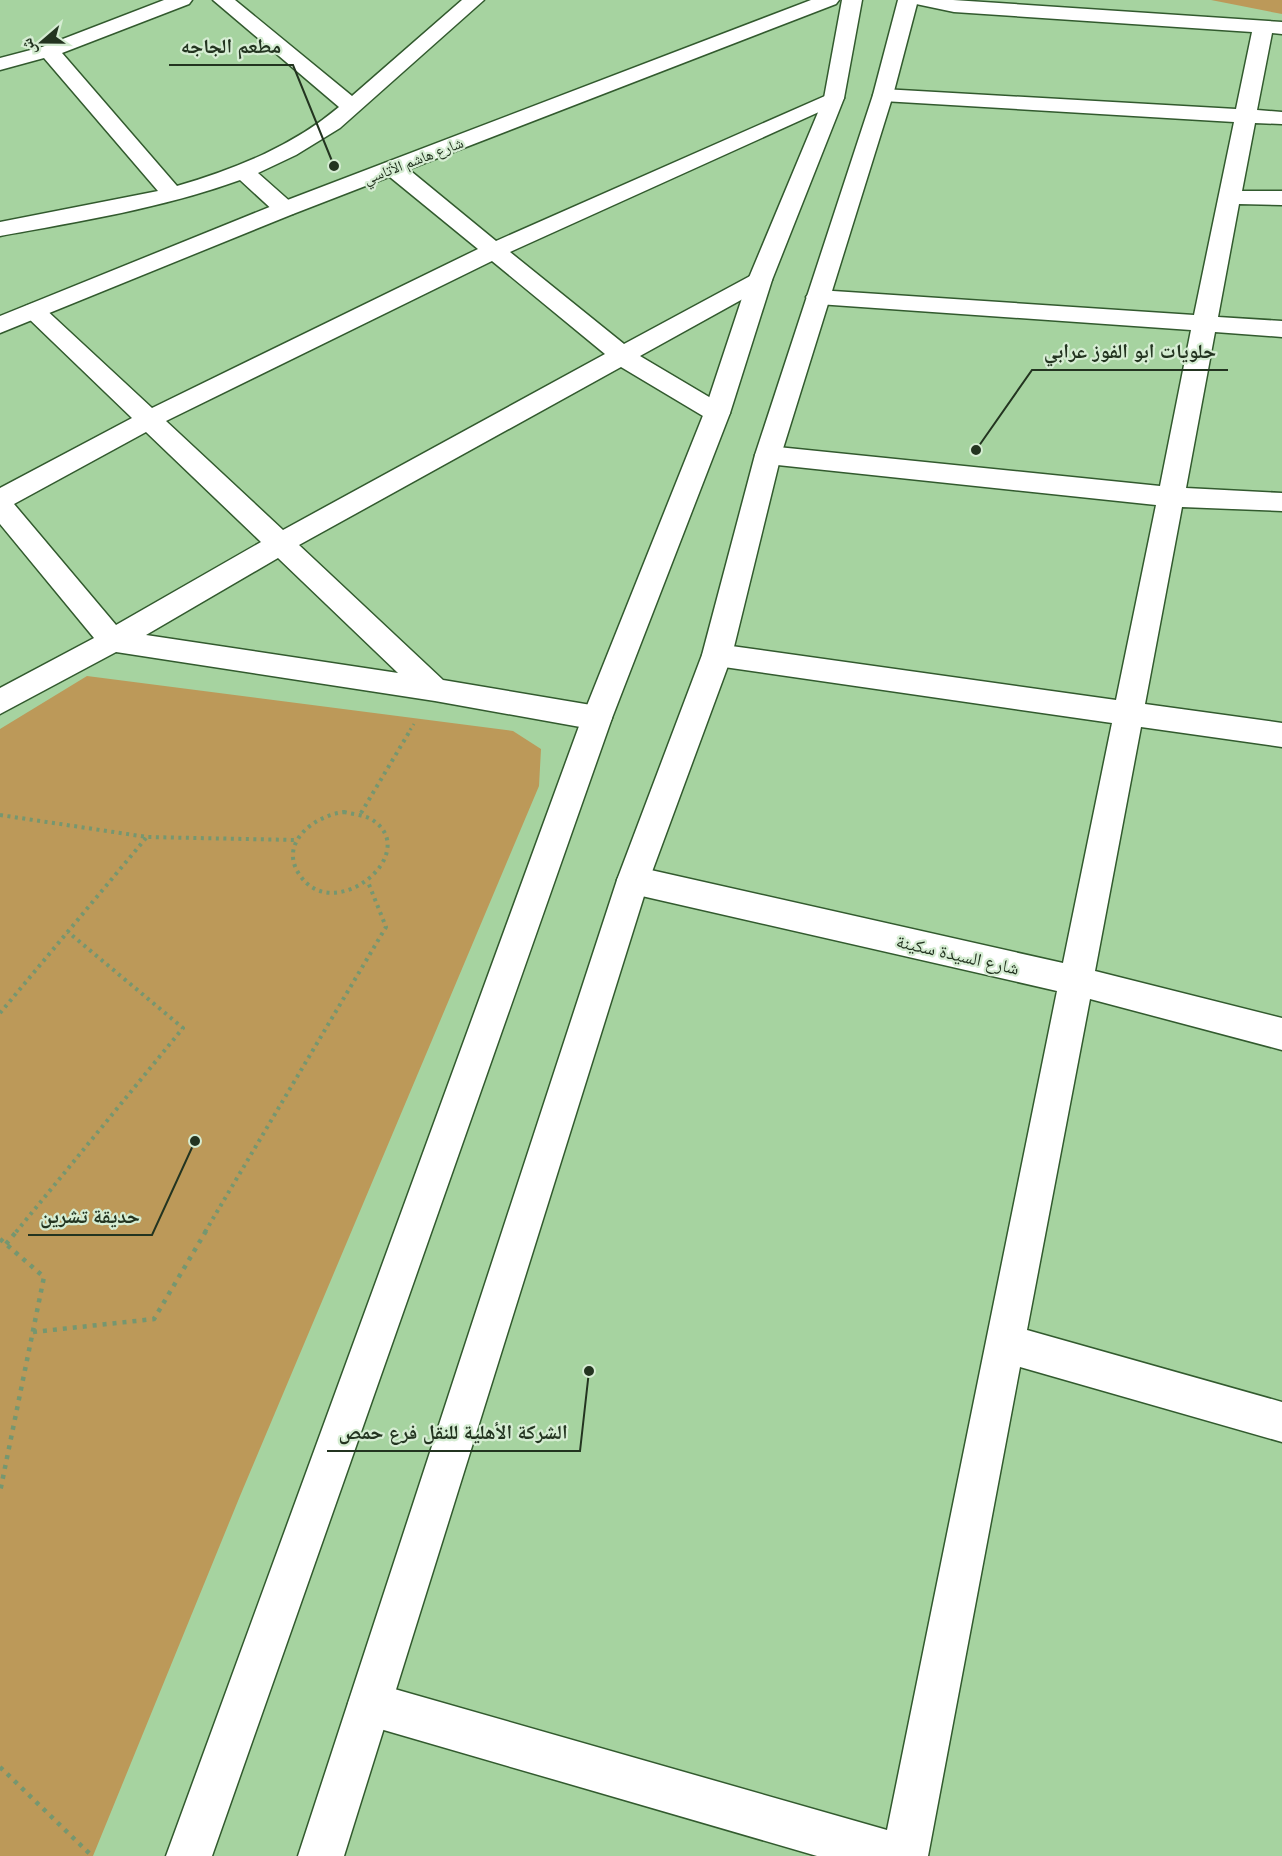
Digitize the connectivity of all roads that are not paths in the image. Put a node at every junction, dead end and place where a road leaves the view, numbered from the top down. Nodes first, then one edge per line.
1 (182, 0) edge
2 (223, 0) edge
3 (474, 0) edge
4 (829, 0) edge
5 (852, 0) edge
6 (908, 0) edge
7 (923, 0) edge
8 (1273, 27) edge
9 (49, 51) junction
10 (0, 64) edge
11 (883, 95) junction
12 (834, 98) junction
13 (352, 107) junction
14 (1245, 116) junction
15 (1282, 118) edge
16 (393, 168) junction
17 (243, 171) junction
18 (172, 194) junction
19 (1230, 196) junction
20 (1282, 198) edge
21 (285, 209) junction
22 (0, 229) edge
23 (495, 250) junction
24 (760, 280) junction
25 (818, 297) junction
26 (34, 311) junction
27 (1204, 324) junction
28 (0, 326) edge
29 (1282, 329) edge
30 (623, 355) junction
31 (717, 413) junction
32 (148, 420) junction
33 (768, 455) junction
34 (1171, 497) junction
35 (0, 500) edge
36 (1282, 502) edge
37 (0, 506) edge
38 (281, 543) junction
39 (113, 641) junction
40 (717, 655) junction
41 (435, 690) junction
42 (0, 702) edge
43 (1129, 714) junction
44 (597, 717) junction
45 (1282, 735) edge
46 (633, 880) junction
47 (1077, 981) junction
48 (1282, 1034) edge
49 (1006, 1343) junction
50 (1282, 1422) edge
51 (370, 1704) junction
52 (189, 1856) edge
53 (321, 1856) edge
54 (897, 1856) edge
55 (905, 1856) edge

1 - 9 main road
2 - 13 main road
3 - 13 main road
4 - 16 main road, شارع هاشم الأتاسي
5 - 12 main road
6 - 11 main road
7 - 8 main road
8 - 14 main road
9 - 10 main road
9 - 18 main road
11 - 14 main road
11 - 25 main road
12 - 23 main road
12 - 24 main road
13 - 17 main road
14 - 15 main road
14 - 19 main road
16 - 21 main road, شارع هاشم الأتاسي
16 - 23 main road
17 - 18 main road
17 - 21 main road
18 - 22 main road
19 - 20 main road
19 - 27 main road
21 - 26 main road, شارع هاشم الأتاسي
23 - 30 main road
23 - 32 main road
24 - 30 main road
24 - 31 main road
25 - 27 main road
25 - 33 main road
26 - 28 main road, شارع هاشم الأتاسي
26 - 32 main road
27 - 29 main road
27 - 34 main road
30 - 31 main road
30 - 38 main road
31 - 44 main road
32 - 35 main road
32 - 38 main road
33 - 34 main road
33 - 40 main road
34 - 36 main road
34 - 43 main road
37 - 39 main road
38 - 39 main road
38 - 41 main road
39 - 41 main road
39 - 42 main road
40 - 43 main road
40 - 46 main road
41 - 44 main road
43 - 45 main road
43 - 47 main road
44 - 52 main road
46 - 47 main road, شارع السيدة سكينة
46 - 51 main road
47 - 48 main road, شارع السيدة سكينة
47 - 49 main road
49 - 50 main road
49 - 55 main road
51 - 53 main road
51 - 54 main road

